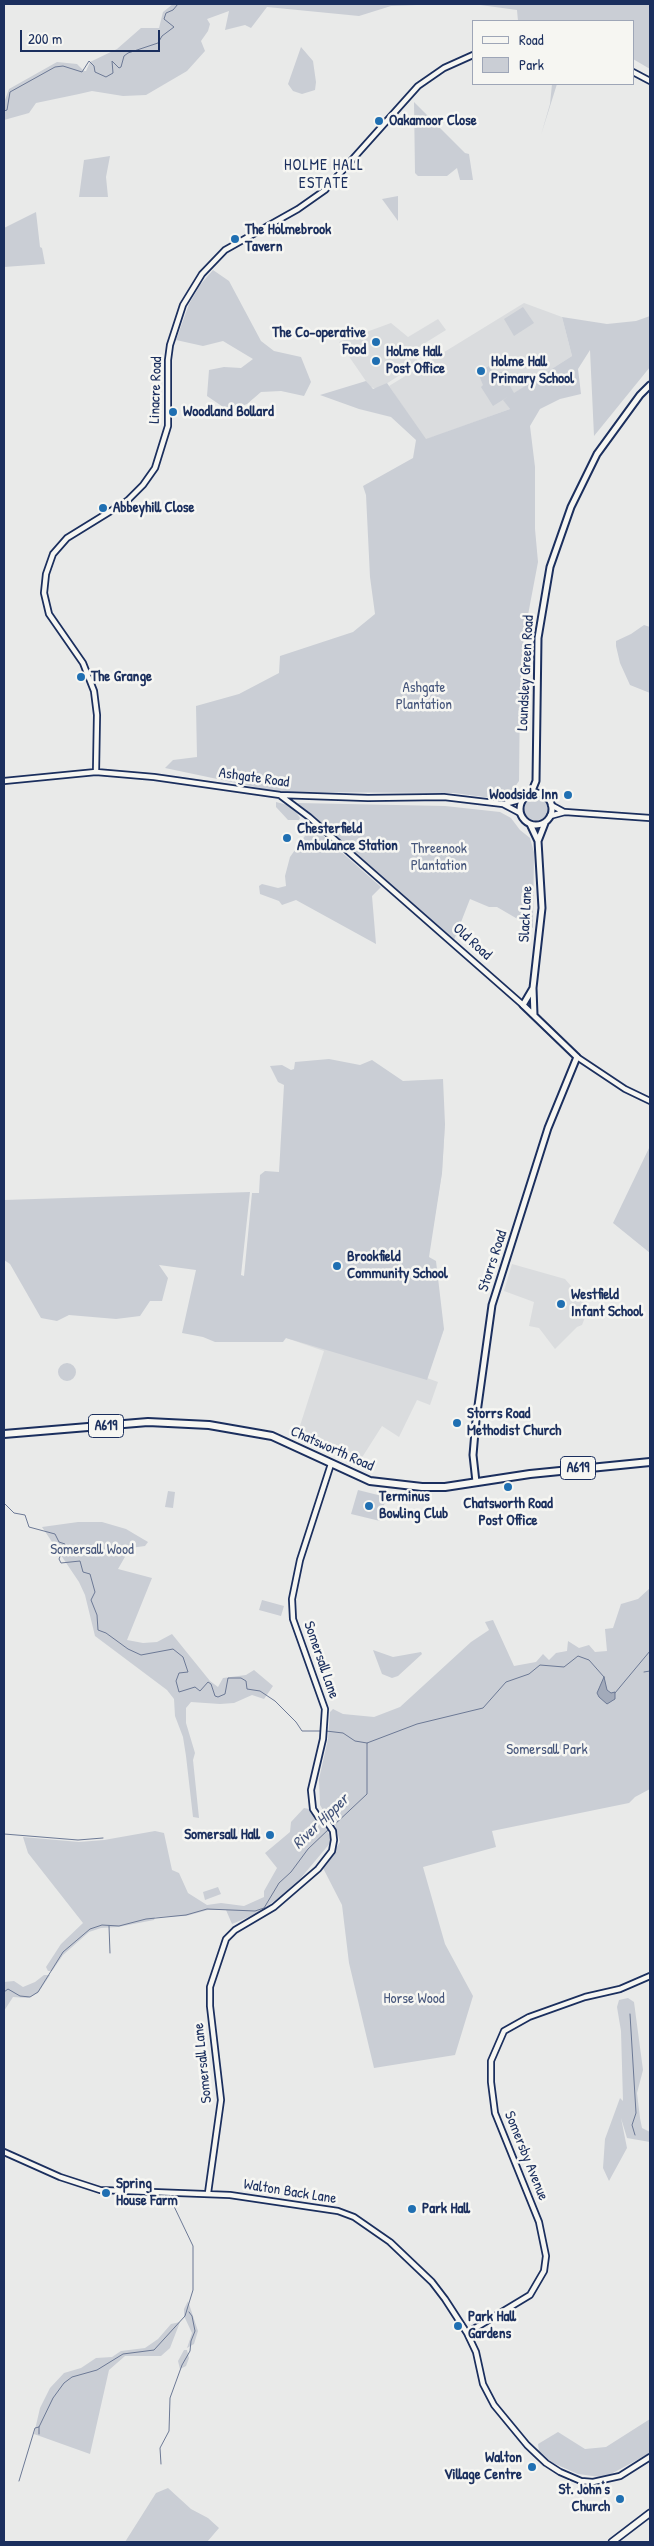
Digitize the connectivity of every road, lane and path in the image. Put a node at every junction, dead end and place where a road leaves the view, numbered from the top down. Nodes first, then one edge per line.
1 (472, 55) edge
2 (634, 73) edge
3 (650, 82) edge
4 (650, 385) edge
5 (96, 772) junction
6 (4, 780) edge
7 (536, 781) junction
8 (531, 794) junction
9 (541, 794) junction
10 (280, 795) junction
11 (523, 799) junction
12 (503, 804) junction
13 (551, 805) junction
14 (565, 812) junction
15 (520, 813) junction
16 (550, 816) junction
17 (650, 818) edge
18 (545, 822) junction
19 (530, 824) junction
20 (538, 841) junction
21 (533, 988) junction
22 (523, 1005) junction
23 (534, 1015) junction
24 (577, 1057) junction
25 (650, 1101) edge
26 (4, 1434) edge
27 (650, 1462) edge
28 (331, 1464) junction
29 (476, 1482) junction
30 (650, 1976) edge
31 (4, 2152) edge
32 (208, 2193) junction
33 (468, 2333) junction
34 (650, 2457) edge
35 (650, 2513) edge
36 (612, 2542) edge

1 - 5 street, Linacre Road
2 - 3 street
4 - 7 main road, Loundsley Green Road
5 - 6 street, Ashgate Road
5 - 10 street, Ashgate Road
7 - 8 main road, Loundsley Green Road
7 - 9 main road, Loundsley Green Road
8 - 9 main road
8 - 11 main road
9 - 13 main road
10 - 12 street, Ashgate Road
10 - 22 street, Old Road
11 - 12 street, Ashgate Road
11 - 15 main road
12 - 15 street, Ashgate Road
13 - 14 street
13 - 16 main road
14 - 16 street
14 - 17 street
15 - 19 main road
16 - 18 main road
18 - 19 main road
18 - 20 main road, Slack Lane
19 - 20 main road, Slack Lane
20 - 21 main road, Slack Lane
21 - 22 main road, Slack Lane
21 - 23 main road, Slack Lane
22 - 23 main road, Old Road
23 - 24 main road, Old Road
24 - 25 street, Old Road
24 - 29 main road, Storrs Road
26 - 28 highway, Chatsworth Road / A619
27 - 29 highway, Chatsworth Road / A619
28 - 29 highway, Chatsworth Road / A619
28 - 32 street, Somersall Lane
30 - 33 street, Somersby Avenue
31 - 32 street, Walton Back Lane
32 - 33 street, Walton Back Lane
33 - 34 street, Walton Back Lane
35 - 36 main road

